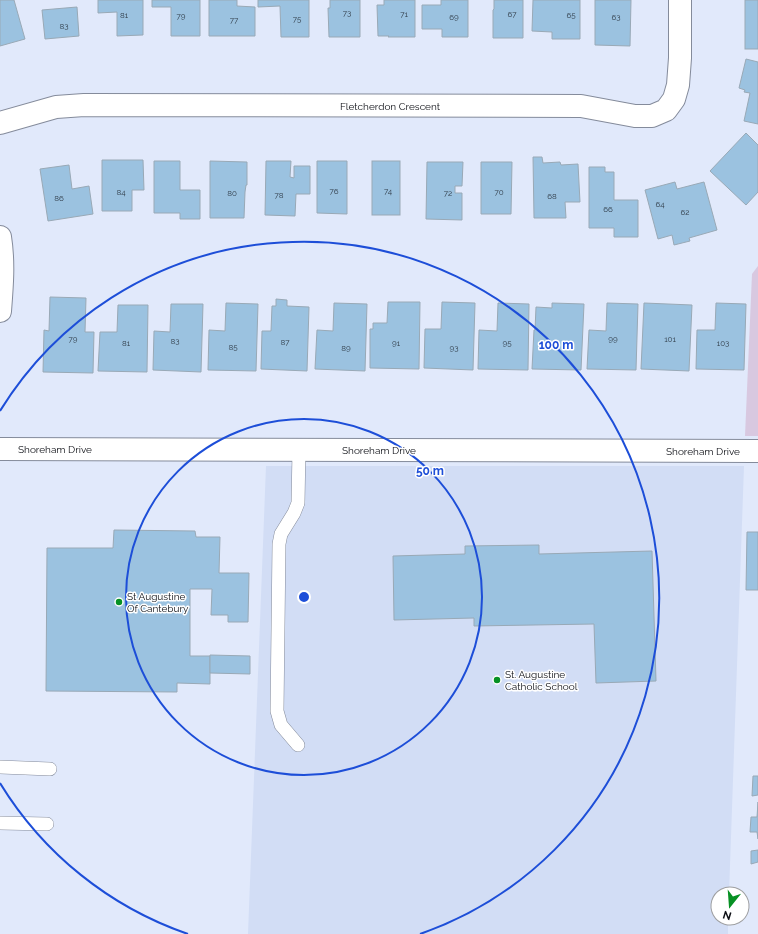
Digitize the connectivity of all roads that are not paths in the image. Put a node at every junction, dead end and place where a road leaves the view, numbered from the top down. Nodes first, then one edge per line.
1 (680, 0) edge
2 (0, 123) edge
3 (0, 237) edge
4 (0, 311) edge
5 (0, 449) edge
6 (299, 450) junction
7 (758, 451) edge
8 (298, 745) dead end
9 (0, 767) edge
10 (50, 769) dead end
11 (0, 823) edge
12 (47, 824) dead end

1 - 2 street, Fletcherdon Crescent
3 - 4 street
5 - 6 street, Shoreham Drive
6 - 7 street, Shoreham Drive
6 - 8 lane
9 - 10 lane
11 - 12 lane

